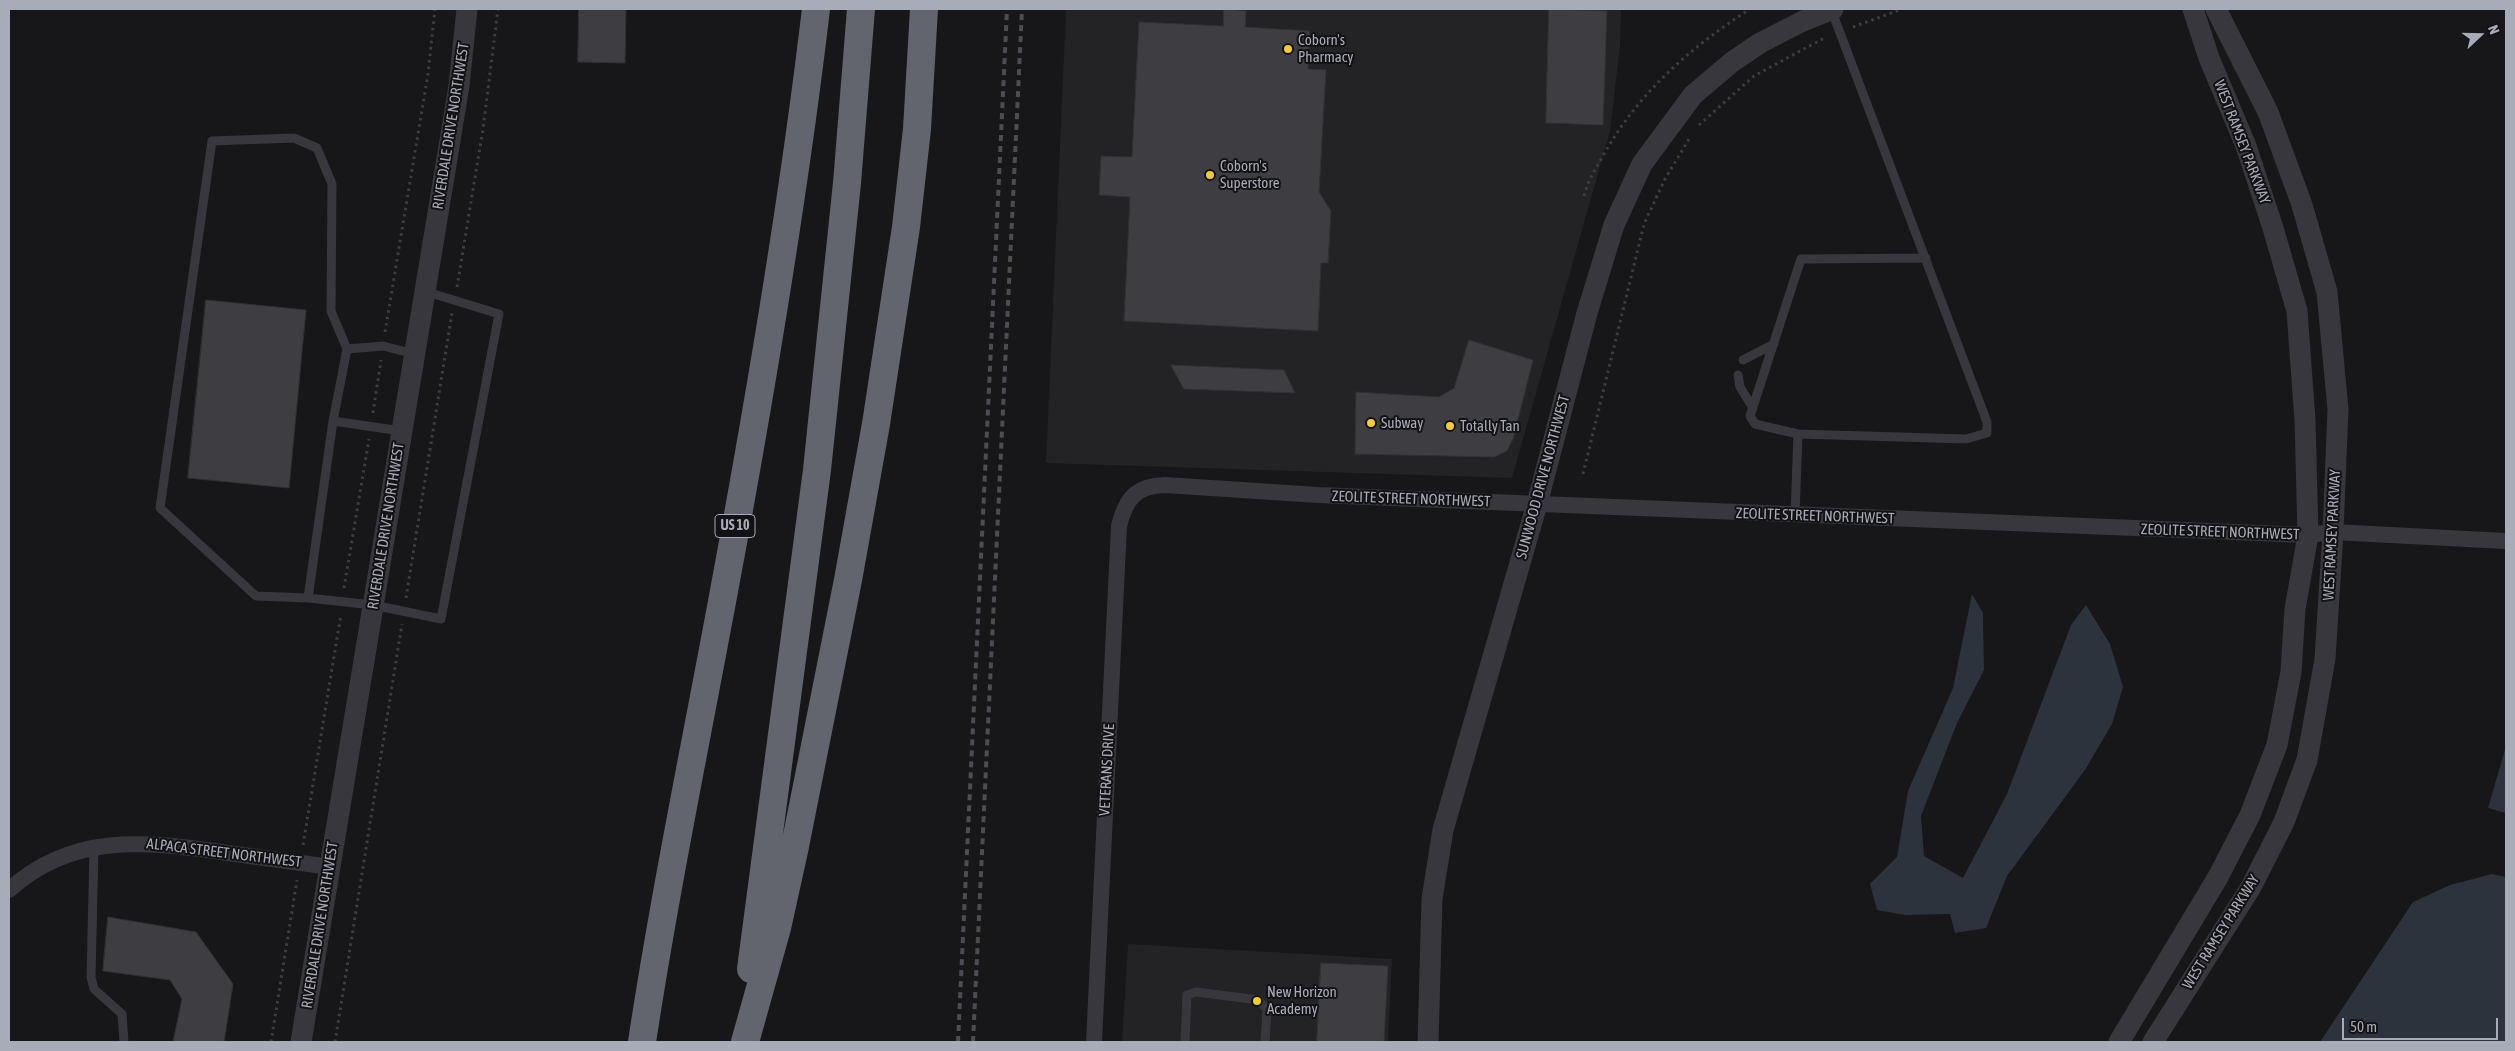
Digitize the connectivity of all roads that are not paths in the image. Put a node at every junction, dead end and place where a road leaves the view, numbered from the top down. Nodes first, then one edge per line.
1 (467, 9) edge
2 (801, 9) edge
3 (816, 9) edge
4 (862, 9) edge
5 (924, 9) edge
6 (1832, 9) edge
7 (2193, 9) edge
8 (2216, 9) edge
9 (1926, 258) junction
10 (424, 291) junction
11 (1774, 344) junction
12 (346, 349) junction
13 (414, 354) junction
14 (1743, 360) dead end
15 (764, 364) junction
16 (1738, 375) dead end
17 (1753, 408) junction
18 (333, 420) junction
19 (401, 431) junction
20 (1798, 434) junction
21 (1129, 499) joint
22 (1537, 504) junction
23 (1795, 515) junction
24 (2333, 532) junction
25 (2308, 535) junction
26 (2506, 541) edge
27 (308, 598) junction
28 (373, 605) junction
29 (94, 847) junction
30 (330, 867) junction
31 (9, 890) edge
32 (124, 1042) edge
33 (301, 1042) edge
34 (642, 1042) edge
35 (743, 1042) edge
36 (1094, 1042) edge
37 (1185, 1042) edge
38 (1265, 1042) edge
39 (1428, 1042) edge
40 (2119, 1042) edge
41 (2153, 1042) edge

1 - 10 street, RIVERDALE DRIVE NORTHWEST
2 - 15 highway
3 - 15 highway, US 10
4 - 35 highway
5 - 35 highway
6 - 9 lane
6 - 22 street, SUNWOOD DRIVE NORTHWEST
7 - 25 street, WEST RAMSEY PARKWAY
8 - 24 street, WEST RAMSEY PARKWAY
9 - 11 lane
9 - 20 lane
10 - 13 street, RIVERDALE DRIVE NORTHWEST
10 - 28 lane
11 - 14 lane
11 - 17 lane
12 - 13 lane
12 - 18 lane
12 - 27 lane
13 - 19 street, RIVERDALE DRIVE NORTHWEST
15 - 34 highway, US 10
16 - 17 lane
17 - 20 lane
18 - 19 lane
18 - 27 lane
19 - 28 street, RIVERDALE DRIVE NORTHWEST
20 - 23 lane
21 - 22 street, ZEOLITE STREET NORTHWEST
21 - 36 street, VETERANS DRIVE
22 - 23 street, ZEOLITE STREET NORTHWEST
22 - 39 street, SUNWOOD DRIVE NORTHWEST
23 - 25 street, ZEOLITE STREET NORTHWEST
24 - 25 street, ZEOLITE STREET NORTHWEST
24 - 26 street, ZEOLITE STREET NORTHWEST
24 - 41 street, WEST RAMSEY PARKWAY
25 - 40 street, WEST RAMSEY PARKWAY
27 - 28 lane
28 - 30 street, RIVERDALE DRIVE NORTHWEST
29 - 30 street, ALPACA STREET NORTHWEST
29 - 31 street, ALPACA STREET NORTHWEST
29 - 32 lane
30 - 33 street, RIVERDALE DRIVE NORTHWEST
37 - 38 lane

